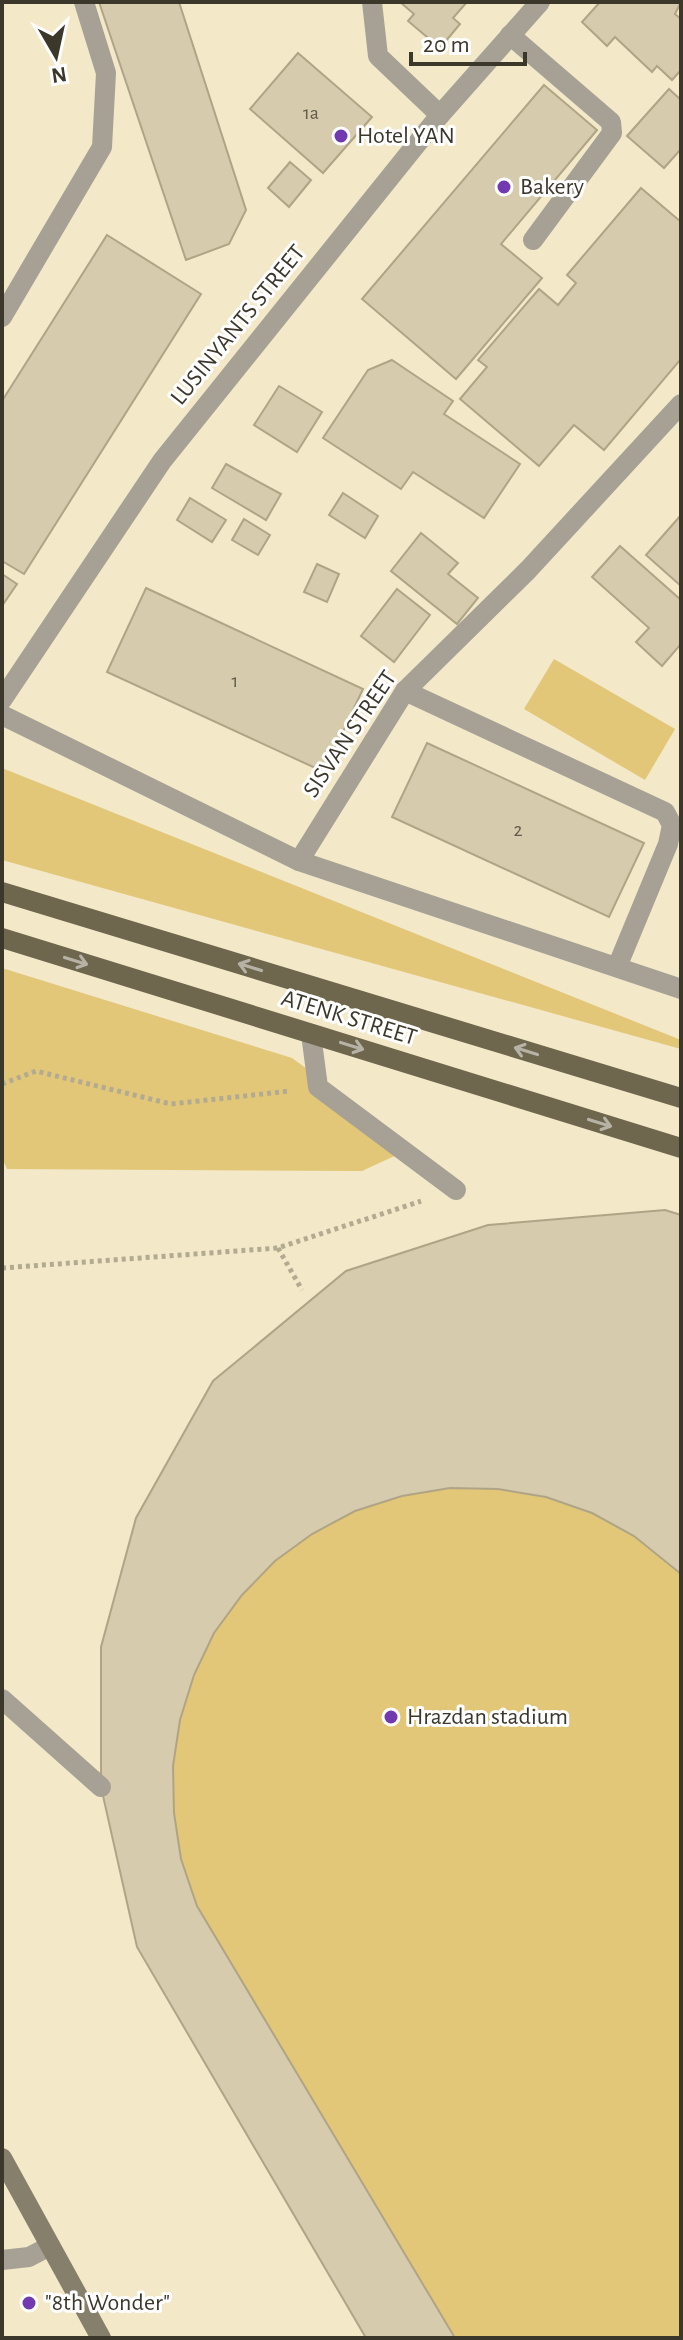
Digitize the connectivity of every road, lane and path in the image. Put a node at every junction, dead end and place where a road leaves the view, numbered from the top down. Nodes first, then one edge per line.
1 (84, 2) edge
2 (372, 2) edge
3 (540, 2) edge
4 (510, 35) junction
5 (440, 115) junction
6 (533, 240) dead end
7 (2, 317) edge
8 (681, 404) edge
9 (405, 691) junction
10 (2, 700) edge
11 (2, 715) edge
12 (676, 824) edge
13 (299, 861) junction
14 (2, 892) edge
15 (2, 938) edge
16 (617, 967) junction
17 (681, 989) edge
18 (311, 1034) junction
19 (2, 1084) edge
20 (318, 1087) junction
21 (681, 1098) edge
22 (681, 1148) edge
23 (456, 1190) joint
24 (278, 1248) junction
25 (2, 1268) edge
26 (302, 1290) dead end
27 (2, 1699) edge
28 (101, 1787) dead end
29 (2, 2158) edge
30 (50, 2246) junction
31 (2, 2260) edge
32 (101, 2338) edge

1 - 7 street
2 - 5 street
3 - 4 street, LUSINYANTS STREET
4 - 5 street, LUSINYANTS STREET
4 - 6 street
5 - 10 street, LUSINYANTS STREET
8 - 9 street, SISVAN STREET
9 - 12 street
9 - 13 street, SISVAN STREET
11 - 13 street
12 - 16 street
13 - 16 street
21 -> 14 main road, ATENK STREET
15 -> 18 main road, ATENK STREET
16 - 17 street
18 - 20 street
18 -> 22 main road, ATENK STREET
19 - 20 path
20 - 23 street
23 - 24 path
24 - 25 path
24 - 26 path
27 - 28 street
29 - 30 street
30 - 31 street
30 - 32 street

